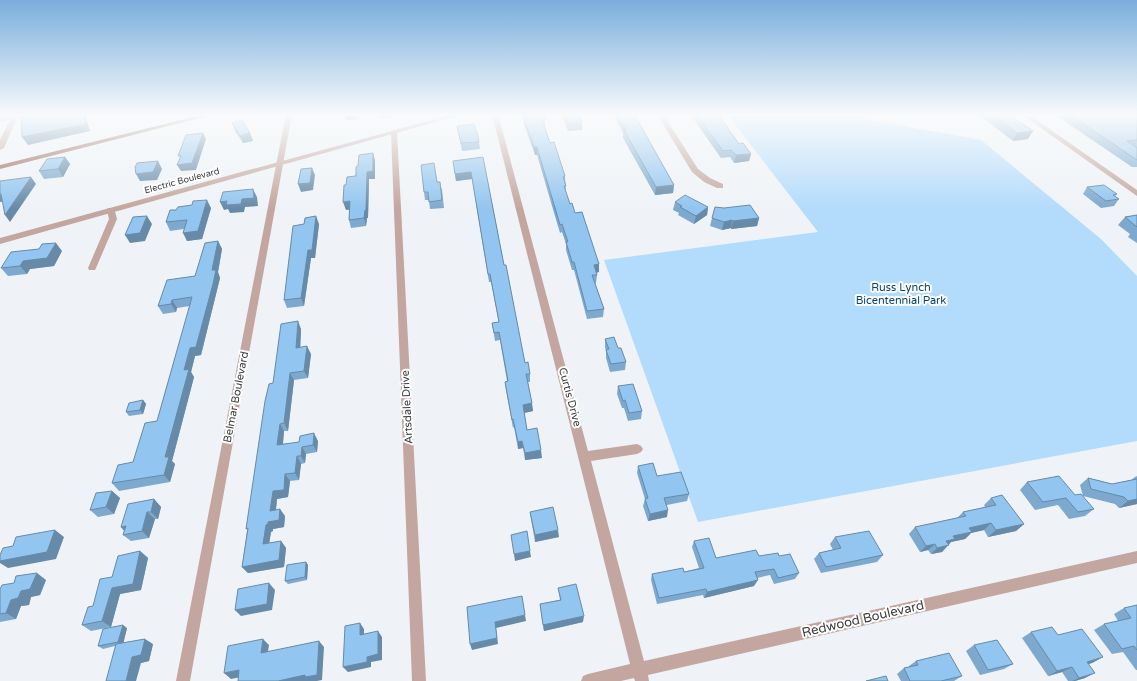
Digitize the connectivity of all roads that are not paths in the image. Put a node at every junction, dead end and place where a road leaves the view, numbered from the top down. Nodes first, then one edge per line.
1 (85, 146) edge
2 (283, 146) edge
3 (345, 146) edge
4 (395, 146) edge
5 (503, 146) edge
6 (680, 146) edge
7 (1069, 146) edge
8 (280, 164) junction
9 (0, 167) edge
10 (720, 186) dead end
11 (1137, 194) edge
12 (111, 210) junction
13 (0, 241) edge
14 (92, 268) dead end
15 (637, 449) dead end
16 (585, 457) junction
17 (1137, 557) edge
18 (641, 675) edge
19 (183, 681) edge
20 (419, 681) edge
21 (588, 681) edge

1 - 9 main road
2 - 8 street, Belmar Boulevard
3 - 8 street, Electric Boulevard
4 - 20 street, Artsdale Drive
5 - 16 street, Curtis Drive
6 - 10 street
7 - 11 street
8 - 12 street, Electric Boulevard
8 - 19 street, Belmar Boulevard
12 - 13 street, Electric Boulevard
12 - 14 street
15 - 16 street
16 - 18 street, Curtis Drive
17 - 18 street, Redwood Boulevard
18 - 21 street, Redwood Boulevard

